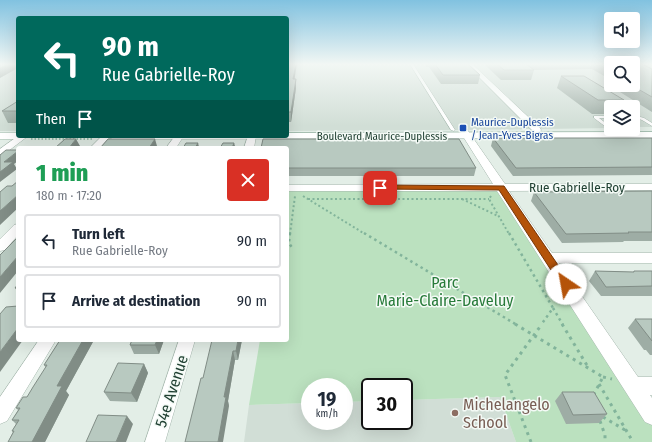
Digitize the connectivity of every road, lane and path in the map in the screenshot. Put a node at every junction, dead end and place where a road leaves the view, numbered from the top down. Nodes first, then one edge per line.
1 (426, 85) edge
2 (490, 85) edge
3 (604, 117) edge
4 (640, 119) edge
5 (604, 123) edge
6 (652, 125) edge
7 (604, 129) edge
8 (536, 130) junction
9 (640, 130) edge
10 (652, 130) edge
11 (0, 131) edge
12 (289, 131) edge
13 (461, 132) junction
14 (16, 134) edge
15 (16, 135) edge
16 (289, 135) edge
17 (652, 135) edge
18 (0, 136) edge
19 (17, 138) edge
20 (107, 138) edge
21 (98, 146) edge
22 (0, 153) edge
23 (652, 187) edge
24 (289, 188) edge
25 (501, 188) junction
26 (307, 199) junction
27 (460, 199) junction
28 (489, 199) junction
29 (499, 216) junction
30 (16, 230) edge
31 (0, 247) edge
32 (293, 249) dead end
33 (549, 258) junction
34 (652, 258) edge
35 (553, 308) junction
36 (533, 334) junction
37 (47, 342) edge
38 (186, 342) edge
39 (588, 368) junction
40 (599, 384) junction
41 (633, 386) junction
42 (652, 386) edge
43 (593, 395) edge
44 (596, 413) edge
45 (0, 414) edge
46 (652, 414) edge
47 (599, 420) edge
48 (626, 430) junction
49 (154, 442) edge
50 (531, 442) edge
51 (604, 442) edge
52 (633, 442) edge

1 - 13 lane
2 - 8 street
3 - 5 lane
4 - 6 lane
7 - 8 street, Boulevard Maurice-Duplessis
8 - 13 street, Boulevard Maurice-Duplessis
9 - 10 street, Boulevard Maurice-Duplessis
11 - 14 street
12 - 13 street, Boulevard Maurice-Duplessis
13 - 16 street, Boulevard Maurice-Duplessis
13 - 17 street, Boulevard Maurice-Duplessis
13 - 25 street
15 - 18 street
19 - 22 street
20 - 21 street
23 - 25 street, Rue Gabrielle-Roy
24 - 25 street, Rue Gabrielle-Roy
25 - 28 path
25 - 33 street
26 - 27 path
26 - 32 path
26 - 36 path
27 - 28 path
27 - 29 path
28 - 29 path
29 - 35 path
30 - 31 street
33 - 34 street
33 - 41 street
35 - 36 path
35 - 39 path
36 - 39 path
36 - 50 path
37 - 45 street
38 - 49 street, 54e Avenue
39 - 40 path
40 - 43 path
40 - 48 path
41 - 42 street
41 - 46 street
44 - 48 path
47 - 51 path
48 - 52 path

